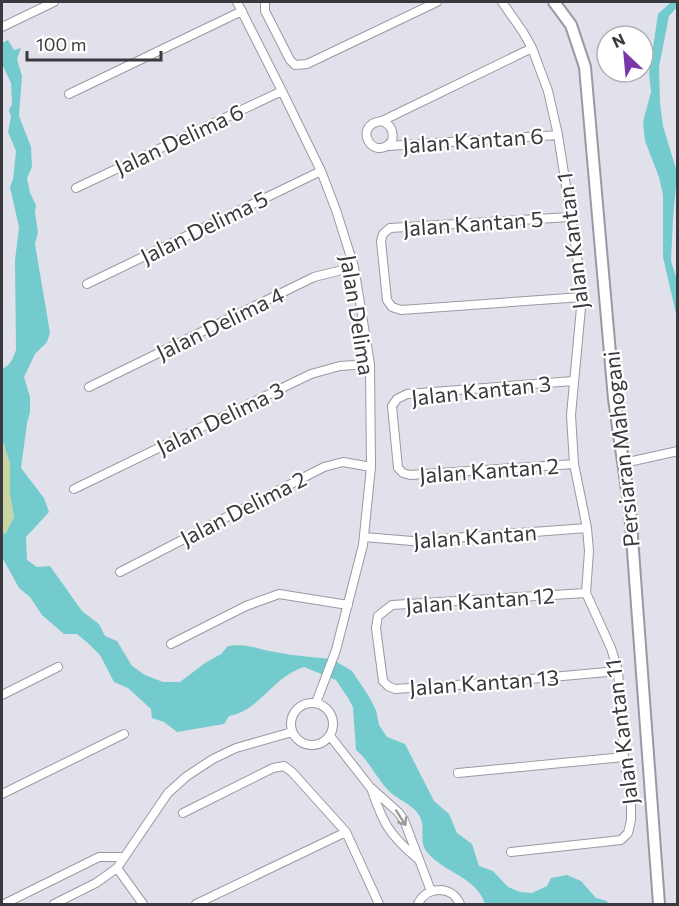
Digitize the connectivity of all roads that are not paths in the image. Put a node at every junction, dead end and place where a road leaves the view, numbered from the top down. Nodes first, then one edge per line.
1 (54, 2) edge
2 (237, 2) edge
3 (265, 2) edge
4 (437, 2) edge
5 (502, 2) edge
6 (554, 2) edge
7 (242, 11) junction
8 (2, 27) edge
9 (532, 48) junction
10 (282, 91) junction
11 (69, 94) dead end
12 (382, 121) junction
13 (558, 135) junction
14 (388, 146) junction
15 (321, 171) junction
16 (76, 188) dead end
17 (570, 217) junction
18 (354, 267) junction
19 (87, 284) dead end
20 (582, 297) junction
21 (370, 364) junction
22 (573, 381) junction
23 (89, 387) dead end
24 (396, 441) joint
25 (677, 451) edge
26 (624, 463) junction
27 (574, 464) junction
28 (371, 467) junction
29 (74, 489) dead end
30 (587, 528) junction
31 (364, 537) junction
32 (120, 572) dead end
33 (586, 593) junction
34 (348, 605) junction
35 (171, 644) dead end
36 (378, 652) joint
37 (58, 667) dead end
38 (618, 671) junction
39 (2, 695) edge
40 (316, 703) junction
41 (292, 732) junction
42 (124, 734) dead end
43 (330, 736) junction
44 (624, 757) junction
45 (458, 773) dead end
46 (370, 787) junction
47 (2, 794) edge
48 (183, 813) dead end
49 (346, 832) junction
50 (511, 852) dead end
51 (124, 857) junction
52 (418, 859) junction
53 (117, 868) junction
54 (431, 891) junction
55 (4, 904) edge
56 (54, 904) edge
57 (143, 904) edge
58 (196, 904) edge
59 (380, 904) edge
60 (418, 904) edge
61 (460, 904) edge
62 (658, 904) edge

1 - 8 street
2 - 7 street, Jalan Delima
3 - 4 street
5 - 9 street, Jalan Kantan 1
6 - 26 main road, Persiaran Mahogani
7 - 10 street, Jalan Delima
7 - 11 street
9 - 12 street
9 - 13 street, Jalan Kantan 1
10 - 15 street, Jalan Delima
10 - 16 street, Jalan Delima 6
12 - 14 street
12 - 14 street
13 - 14 street, Jalan Kantan 6
13 - 17 street, Jalan Kantan 1
15 - 18 street, Jalan Delima
15 - 19 street, Jalan Delima 5
17 - 20 street, Jalan Kantan 1
17 - 20 street, Jalan Kantan 5
18 - 21 street, Jalan Delima
18 - 23 street, Jalan Delima 4
20 - 22 street, Jalan Kantan 1
21 - 28 street, Jalan Delima
21 - 29 street, Jalan Delima 3
22 - 24 street, Jalan Kantan 3
22 - 27 street, Jalan Kantan 1
24 - 27 street, Jalan Kantan 2
25 - 26 street
26 - 62 main road, Persiaran Mahogani
27 - 30 street, Jalan Kantan 1
28 - 31 street, Jalan Delima
28 - 32 street, Jalan Delima 2
30 - 31 street, Jalan Kantan
30 - 33 street, Jalan Kantan 11
31 - 34 street, Jalan Delima
33 - 36 street, Jalan Kantan 12
33 - 38 street, Jalan Kantan 11
34 - 35 street
34 - 40 street, Jalan Delima
36 - 38 street, Jalan Kantan 13
37 - 39 street
38 - 44 street, Jalan Kantan 11
40 - 41 street
40 - 43 street
41 - 43 street
41 - 51 street
42 - 47 street
43 - 46 street
44 - 45 street
44 - 50 street, Jalan Kantan 11
46 - 52 street
46 -> 52 street
48 - 49 street
49 - 58 street
49 - 59 street
51 - 53 street
51 - 55 street
52 - 54 street
53 - 56 street
53 - 57 street
54 - 60 street
54 - 61 street

